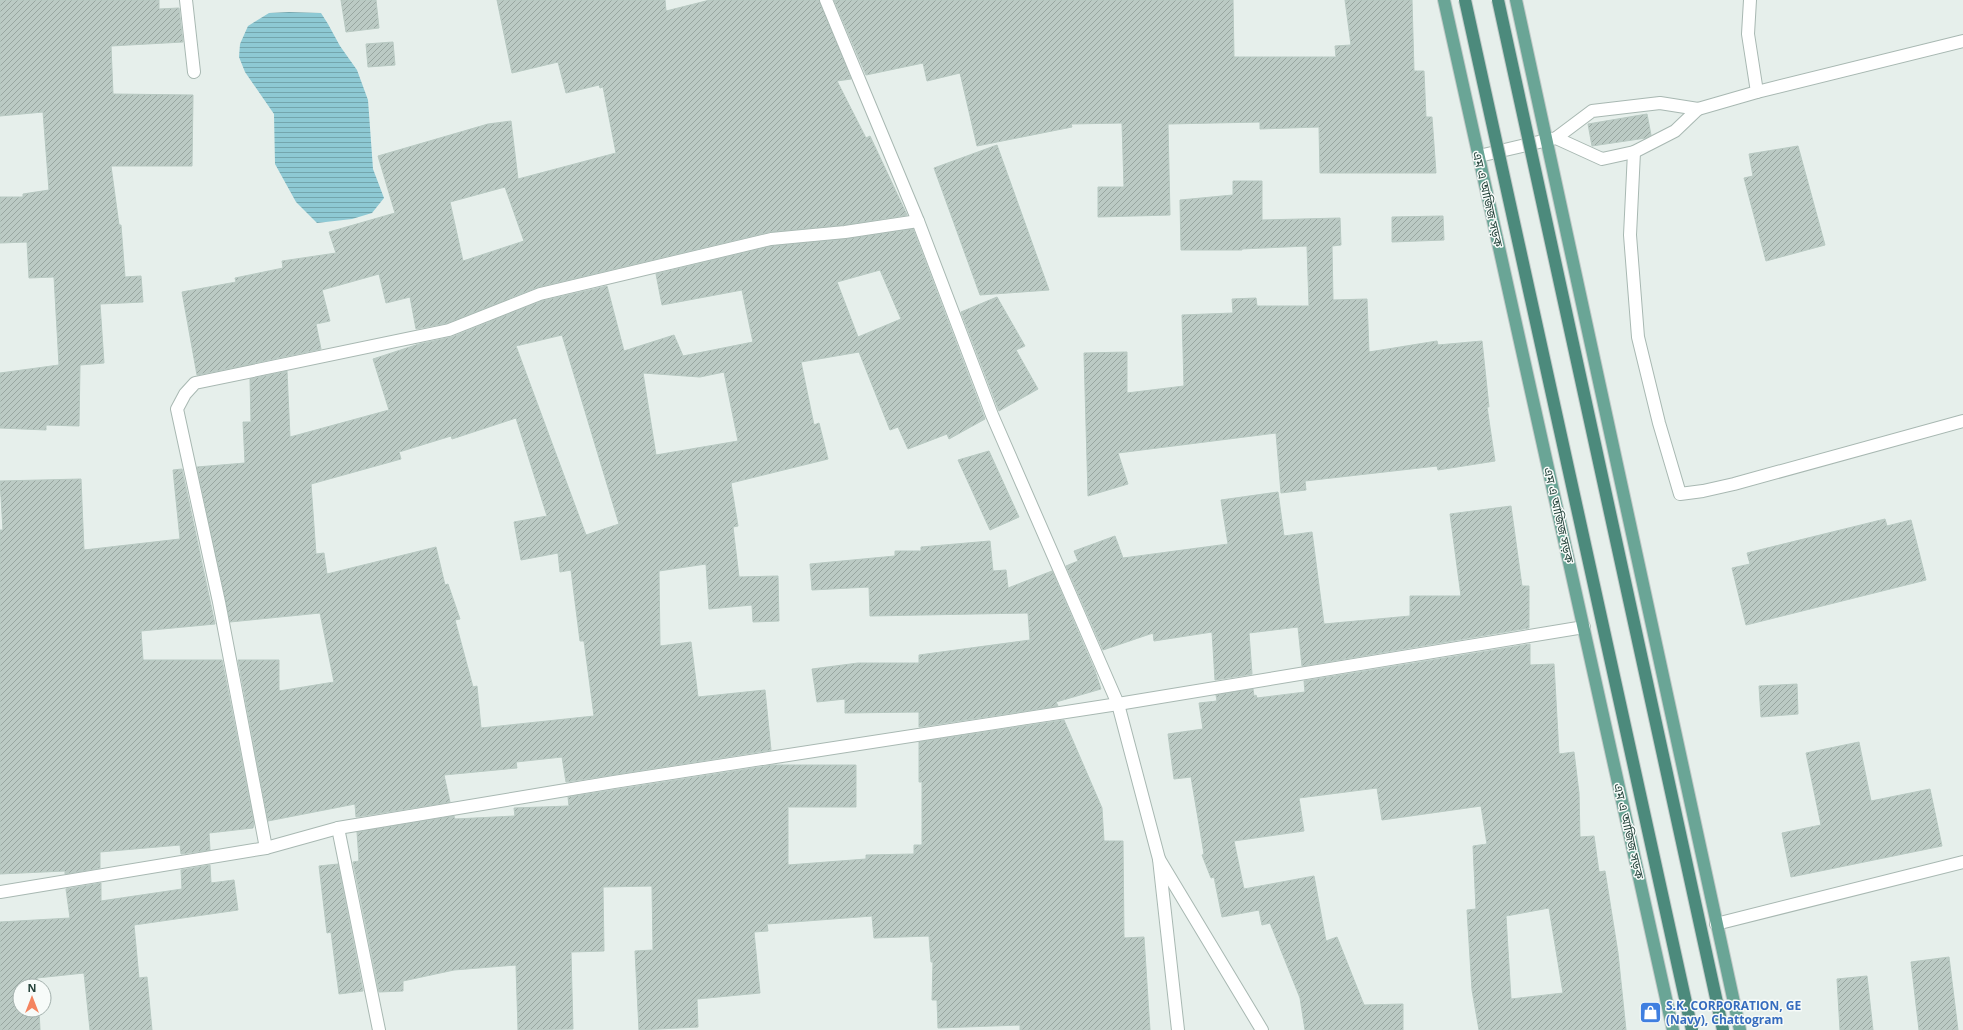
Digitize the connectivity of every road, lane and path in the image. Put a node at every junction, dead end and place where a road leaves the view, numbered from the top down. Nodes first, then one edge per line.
1 (186, 0) edge
2 (826, 0) edge
3 (1444, 0) edge
4 (1465, 0) edge
5 (1498, 0) edge
6 (1516, 0) edge
7 (1750, 0) edge
8 (1963, 41) edge
9 (194, 72) dead end
10 (1758, 92) junction
11 (1698, 109) junction
12 (1552, 139) junction
13 (1634, 152) junction
14 (1479, 156) junction
15 (918, 221) junction
16 (1963, 421) edge
17 (1584, 627) junction
18 (1118, 704) junction
19 (338, 828) junction
20 (266, 848) junction
21 (1159, 859) junction
22 (1963, 862) edge
23 (0, 892) edge
24 (1716, 924) junction
25 (379, 1030) edge
26 (1178, 1030) edge
27 (1262, 1030) edge
28 (1673, 1030) edge
29 (1692, 1030) edge
30 (1723, 1030) edge
31 (1740, 1030) edge

1 - 9 street
2 - 15 street
3 - 14 main road, এম এ আজিজ সড়ক
4 - 29 highway, bridge
5 - 30 highway, bridge
6 - 12 main road
7 - 10 street
8 - 10 street
10 - 11 street
11 - 12 street
11 - 13 street
12 - 13 street
12 - 14 street
12 - 24 main road
13 - 16 street
14 - 17 main road, এম এ আজিজ সড়ক
15 - 18 street
15 - 20 street
17 - 18 street
17 - 28 main road, এম এ আজিজ সড়ক
18 - 19 street
18 - 21 street
19 - 20 street
19 - 25 street
20 - 23 street
21 - 26 street
21 - 27 street
22 - 24 street
24 - 31 main road

